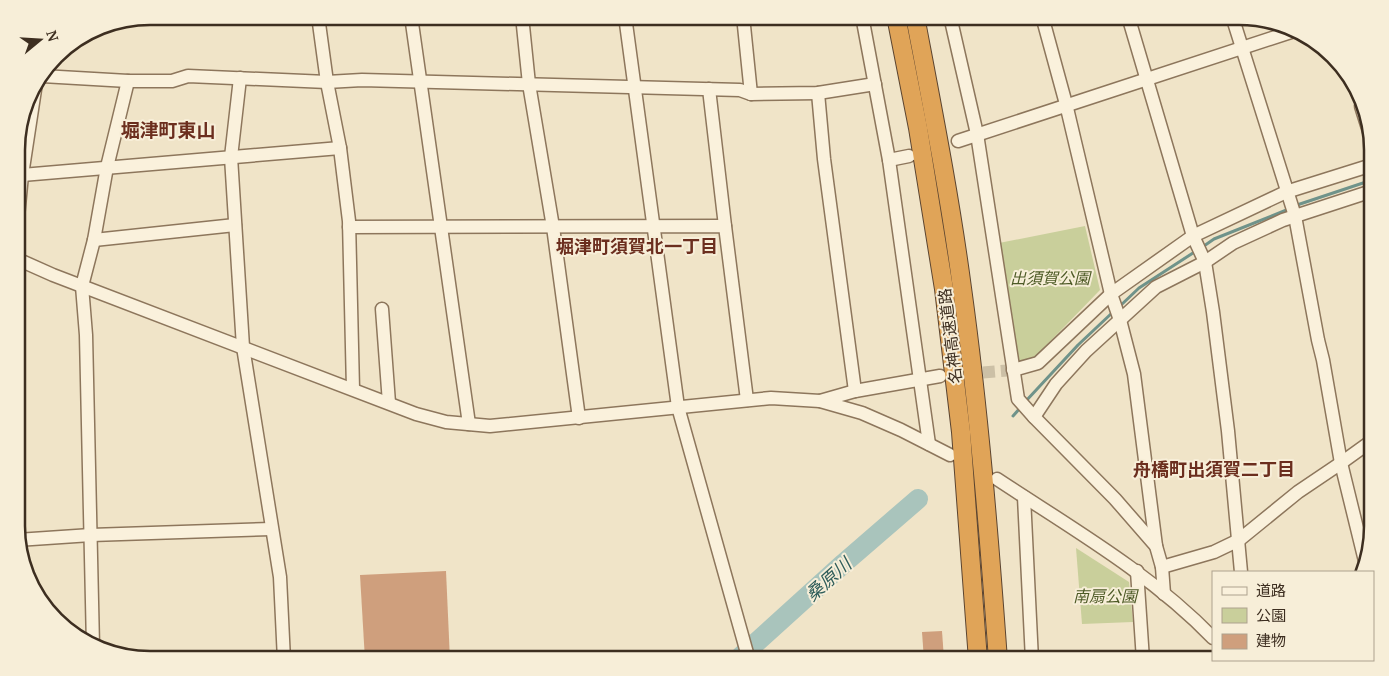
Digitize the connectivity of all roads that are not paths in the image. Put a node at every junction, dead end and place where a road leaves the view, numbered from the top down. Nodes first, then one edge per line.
1 (319, 25) edge
2 (412, 25) edge
3 (523, 25) edge
4 (626, 25) edge
5 (744, 25) edge
6 (864, 25) edge
7 (898, 25) edge
8 (917, 25) edge
9 (952, 25) edge
10 (1044, 25) edge
11 (1131, 25) edge
12 (1235, 25) edge
13 (1284, 34) edge
14 (1242, 48) junction
15 (49, 76) edge
16 (240, 78) junction
17 (1146, 79) junction
18 (128, 81) junction
19 (420, 81) junction
20 (327, 82) junction
21 (528, 84) junction
22 (875, 84) junction
23 (633, 86) junction
24 (709, 89) junction
25 (818, 92) junction
26 (751, 94) junction
27 (1066, 104) junction
28 (32, 110) edge
29 (977, 134) junction
30 (958, 140) dead end
31 (340, 148) junction
32 (25, 155) edge
33 (909, 156) dead end
34 (231, 157) junction
35 (888, 160) junction
36 (107, 167) junction
37 (1364, 168) edge
38 (25, 175) edge
39 (1364, 192) edge
40 (1288, 196) junction
41 (1294, 214) junction
42 (235, 225) junction
43 (653, 226) junction
44 (725, 226) junction
45 (349, 227) junction
46 (441, 227) junction
47 (553, 227) junction
48 (94, 240) junction
49 (1194, 240) junction
50 (1203, 259) junction
51 (25, 262) edge
52 (82, 286) junction
53 (1112, 298) junction
54 (382, 310) dead end
55 (1119, 317) junction
56 (243, 348) junction
57 (1013, 370) junction
58 (940, 376) dead end
59 (920, 380) junction
60 (353, 389) junction
61 (855, 391) junction
62 (747, 400) junction
63 (820, 401) junction
64 (389, 403) junction
65 (678, 407) junction
66 (1032, 416) junction
67 (579, 418) junction
68 (469, 424) junction
69 (929, 444) junction
70 (1364, 446) edge
71 (950, 455) dead end
72 (1342, 463) junction
73 (997, 479) dead end
74 (1024, 497) junction
75 (272, 529) junction
76 (91, 535) junction
77 (1239, 540) junction
78 (26, 541) edge
79 (1156, 546) junction
80 (1362, 551) edge
81 (1162, 567) junction
82 (1137, 571) junction
83 (1241, 571) edge
84 (1164, 594) junction
85 (93, 637) edge
86 (1212, 637) edge
87 (284, 651) edge
88 (746, 651) edge
89 (977, 651) edge
90 (997, 651) edge
91 (1032, 651) edge
92 (1141, 651) edge

1 - 20 street
2 - 19 street
3 - 21 street
4 - 23 street
5 - 26 street
6 - 22 street
7 - 89 highway, 名神高速道路
8 - 90 highway, 名神高速道路
9 - 29 street
10 - 27 street
11 - 17 street
12 - 14 street
13 - 14 street
14 - 17 street
14 - 40 street
15 - 18 street
16 - 18 street
16 - 20 street
16 - 34 street
17 - 27 street
17 - 49 street
18 - 36 street
19 - 20 street
19 - 21 street
19 - 46 street
20 - 31 street
21 - 23 street
21 - 47 street
22 - 25 street
22 - 35 street
23 - 24 street
23 - 43 street
24 - 26 street
24 - 44 street
25 - 26 street
25 - 61 street
27 - 29 street
27 - 53 street
28 - 32 street
29 - 30 street
29 - 57 street
31 - 34 street
31 - 45 street
33 - 35 street
34 - 36 street
34 - 42 street
35 - 59 street
36 - 38 street
36 - 48 street
37 - 40 street
39 - 41 street
40 - 41 street
40 - 49 street
41 - 50 street
41 - 72 street
42 - 48 street
42 - 56 street
43 - 44 street
43 - 47 street
43 - 65 street
44 - 62 street
45 - 46 street
45 - 60 street
46 - 47 street
46 - 68 street
47 - 67 street
48 - 52 street
49 - 50 street
49 - 53 street
50 - 55 street
50 - 77 street
51 - 52 street
52 - 56 street
52 - 76 street
53 - 55 street
53 - 57 street
54 - 64 street
55 - 66 street
55 - 79 street
56 - 60 street
56 - 75 street
57 - 66 street
58 - 59 street
59 - 61 street
59 - 69 street
60 - 64 street
61 - 63 street
62 - 63 street
62 - 65 street
63 - 69 street
64 - 68 street
65 - 67 street
65 - 88 street
66 - 79 street
67 - 68 street
69 - 71 street
70 - 72 street
72 - 77 street
72 - 80 street
73 - 74 street
74 - 82 street
74 - 91 street
75 - 76 street
75 - 87 street
76 - 78 street
76 - 85 street
77 - 81 street
77 - 83 street
79 - 81 street
81 - 84 street
82 - 84 street
82 - 92 street
84 - 86 street

